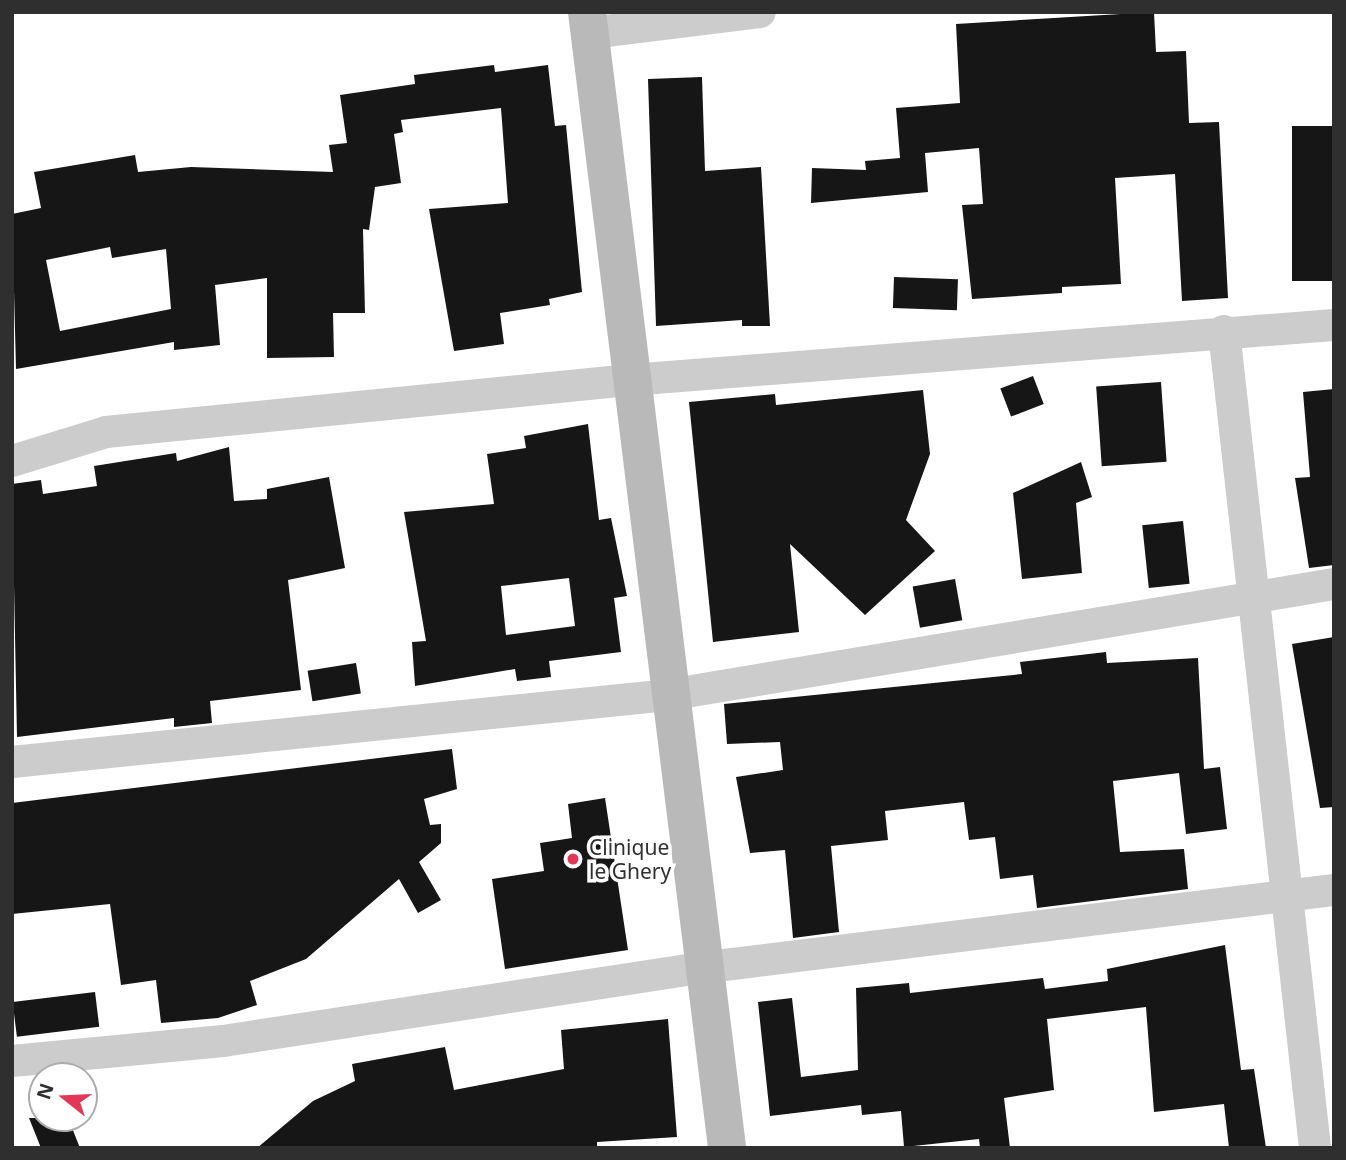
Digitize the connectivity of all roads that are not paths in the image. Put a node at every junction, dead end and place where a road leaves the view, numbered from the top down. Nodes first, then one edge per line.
1 (760, 12) edge
2 (589, 22) edge
3 (1334, 325) edge
4 (1224, 331) junction
5 (630, 380) junction
6 (12, 461) edge
7 (1334, 584) edge
8 (1253, 594) junction
9 (668, 695) junction
10 (12, 762) edge
11 (1334, 891) edge
12 (1287, 896) junction
13 (708, 967) junction
14 (12, 1062) edge
15 (727, 1148) edge
16 (1315, 1148) edge

1 - 2 street
2 - 5 street
3 - 4 street
4 - 5 street
4 - 8 street
5 - 6 street
5 - 9 street
7 - 8 street
8 - 9 street
8 - 12 street
9 - 10 street
9 - 13 street
11 - 12 street
12 - 13 street
12 - 16 street
13 - 14 street
13 - 15 street

